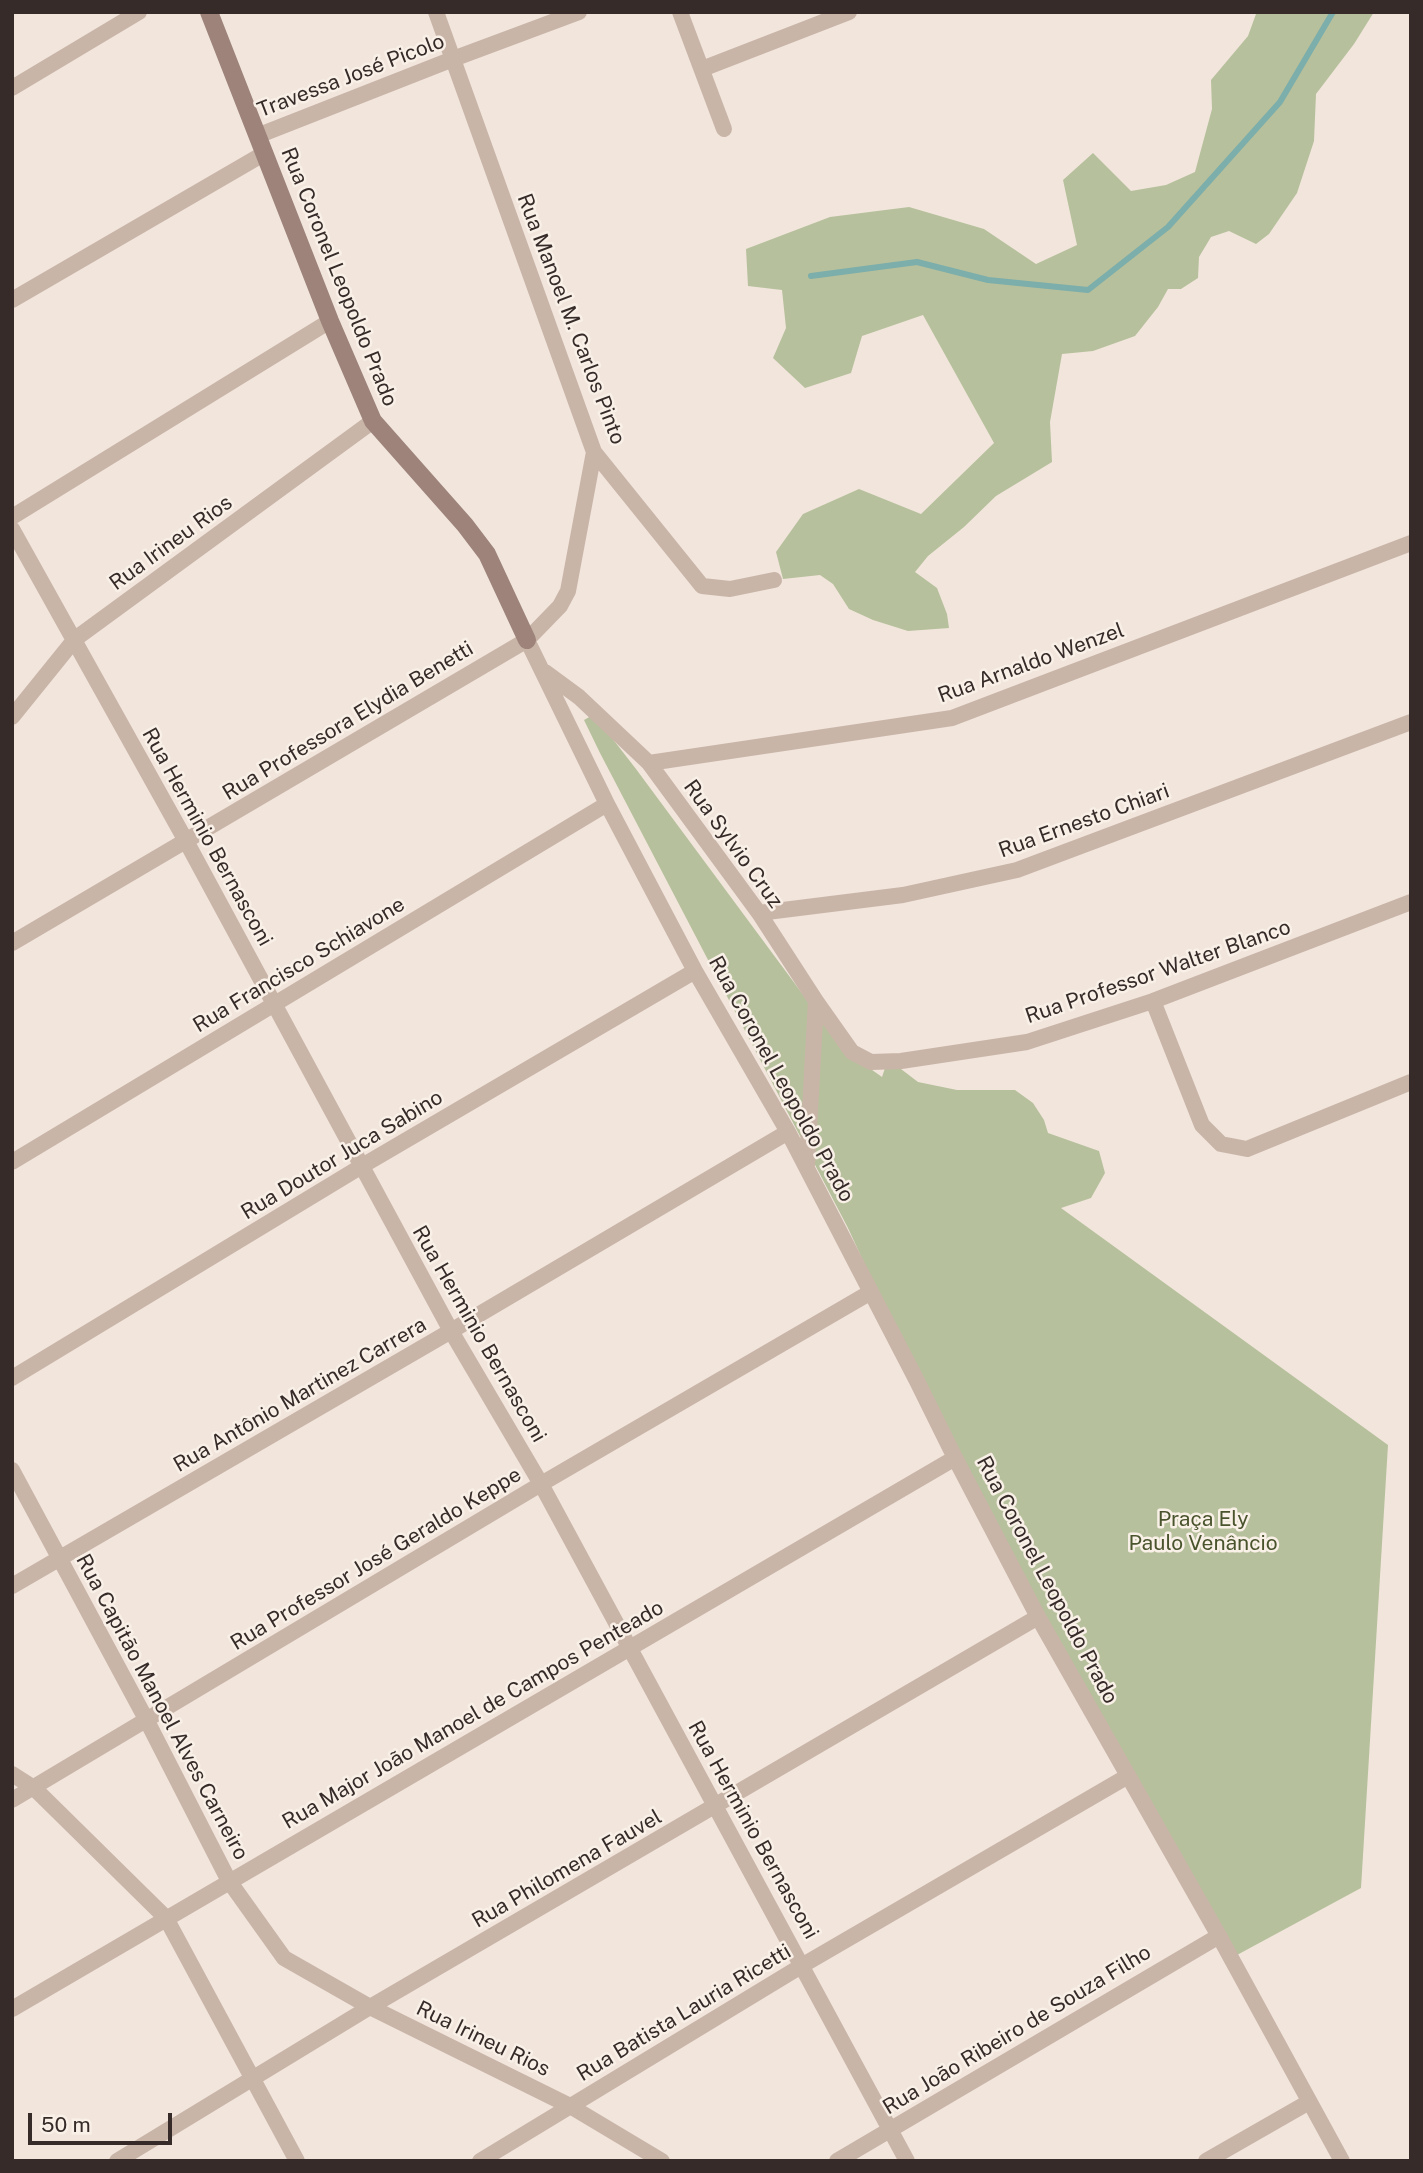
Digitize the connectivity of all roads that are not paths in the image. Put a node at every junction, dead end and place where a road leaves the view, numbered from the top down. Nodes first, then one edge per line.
1 (139, 12) edge
2 (209, 12) edge
3 (436, 12) edge
4 (579, 12) edge
5 (680, 12) edge
6 (849, 12) edge
7 (453, 59) junction
8 (702, 69) junction
9 (12, 88) edge
10 (724, 129) dead end
11 (257, 136) junction
12 (265, 153) junction
13 (12, 300) edge
14 (330, 321) junction
15 (373, 421) junction
16 (594, 452) junction
17 (12, 517) edge
18 (12, 529) edge
19 (1411, 543) edge
20 (774, 580) dead end
21 (75, 639) junction
22 (527, 640) junction
23 (540, 668) junction
24 (12, 718) edge
25 (1411, 722) edge
26 (649, 763) junction
27 (607, 804) junction
28 (186, 841) junction
29 (1411, 902) edge
30 (759, 913) junction
31 (12, 943) edge
32 (695, 971) junction
33 (816, 1001) junction
34 (1153, 1001) junction
35 (274, 1004) junction
36 (871, 1062) joint
37 (1411, 1082) edge
38 (788, 1132) junction
39 (12, 1162) edge
40 (362, 1166) junction
41 (807, 1167) junction
42 (871, 1292) junction
43 (451, 1331) junction
44 (12, 1378) edge
45 (955, 1458) junction
46 (12, 1470) edge
47 (541, 1484) junction
48 (60, 1558) junction
49 (12, 1586) edge
50 (1038, 1617) junction
51 (630, 1647) junction
52 (147, 1721) junction
53 (12, 1774) edge
54 (1128, 1776) junction
55 (34, 1788) junction
56 (12, 1800) edge
57 (716, 1807) junction
58 (229, 1881) junction
59 (166, 1918) junction
60 (1219, 1936) junction
61 (284, 1958) joint
62 (803, 1965) junction
63 (370, 2007) junction
64 (12, 2009) edge
65 (253, 2079) junction
66 (1309, 2102) junction
67 (570, 2106) junction
68 (891, 2129) junction
69 (117, 2161) edge
70 (297, 2161) edge
71 (480, 2161) edge
72 (662, 2161) edge
73 (837, 2161) edge
74 (907, 2161) edge
75 (1206, 2161) edge
76 (1342, 2161) edge

1 - 9 street
2 - 11 street, Rua Coronel Leopoldo Prado
3 - 7 street, Rua Manoel M. Carlos Pinto
4 - 7 street, Travessa José Picolo
5 - 8 street
6 - 8 street
7 - 11 street, Travessa José Picolo
7 - 16 street, Rua Manoel M. Carlos Pinto
8 - 10 street
11 - 12 street, Rua Coronel Leopoldo Prado
12 - 13 street
12 - 14 street, Rua Coronel Leopoldo Prado
14 - 15 street, Rua Coronel Leopoldo Prado
14 - 17 street
15 - 21 street, Rua Irineu Rios
15 - 22 street, Rua Coronel Leopoldo Prado
16 - 20 street, Rua Manoel M. Carlos Pinto
16 - 22 street, Rua Professora Elydia Benetti
18 - 21 street, Rua Herminio Bernasconi
19 - 26 street, Rua Arnaldo Wenzel
21 - 24 street, Rua Irineu Rios
21 - 28 street, Rua Herminio Bernasconi
22 - 23 street, Rua Coronel Leopoldo Prado
22 - 28 street, Rua Professora Elydia Benetti
23 - 26 street, Rua Sylvio Cruz
23 - 27 street, Rua Coronel Leopoldo Prado
25 - 30 street, Rua Ernesto Chiari
26 - 30 street, Rua Sylvio Cruz
27 - 32 street, Rua Coronel Leopoldo Prado
27 - 35 street, Rua Francisco Schiavone
28 - 31 street, Rua Professora Elydia Benetti
28 - 35 street, Rua Herminio Bernasconi
29 - 34 street, Rua Professor Walter Blanco
30 - 33 street, Rua Sylvio Cruz
32 - 38 street, Rua Coronel Leopoldo Prado
32 - 40 street, Rua Doutor Juca Sabino
33 - 36 street, Rua Sylvio Cruz
33 - 41 street
34 - 36 street, Rua Professor Walter Blanco
34 - 37 street
35 - 39 street, Rua Francisco Schiavone
35 - 40 street, Rua Herminio Bernasconi
38 - 41 street, Rua Coronel Leopoldo Prado
38 - 43 street, Rua Antônio Martinez Carrera
40 - 43 street, Rua Herminio Bernasconi
40 - 44 street, Rua Doutor Juca Sabino
41 - 42 street, Rua Coronel Leopoldo Prado
42 - 45 street, Rua Coronel Leopoldo Prado
42 - 47 street, Rua Professor José Geraldo Keppe
43 - 47 street, Rua Herminio Bernasconi
43 - 48 street, Rua Antônio Martinez Carrera
45 - 50 street, Rua Coronel Leopoldo Prado
45 - 51 street, Rua Major João Manoel de Campos Penteado
46 - 48 street, Rua Capitão Manoel Alves Carneiro
47 - 51 street, Rua Herminio Bernasconi
47 - 52 street, Rua Professor José Geraldo Keppe
48 - 49 street, Rua Antônio Martinez Carrera
48 - 52 street, Rua Capitão Manoel Alves Carneiro
50 - 54 street, Rua Coronel Leopoldo Prado
50 - 57 street, Rua Philomena Fauvel
51 - 57 street, Rua Herminio Bernasconi
51 - 58 street, Rua Major João Manoel de Campos Penteado
52 - 55 street, Rua Professor José Geraldo Keppe
52 - 58 street, Rua Capitão Manoel Alves Carneiro
53 - 55 street
54 - 60 street, Rua Coronel Leopoldo Prado
54 - 62 street, Rua Batista Lauria Ricetti
55 - 56 street, Rua Professor José Geraldo Keppe
55 - 59 street
57 - 62 street, Rua Herminio Bernasconi
57 - 63 street, Rua Philomena Fauvel
58 - 59 street, Rua Major João Manoel de Campos Penteado
58 - 61 street, Rua Capitão Manoel Alves Carneiro
59 - 64 street, Rua Major João Manoel de Campos Penteado
59 - 65 street
60 - 66 street, Rua Coronel Leopoldo Prado
60 - 68 street, Rua João Ribeiro de Souza Filho
61 - 63 street, Rua Irineu Rios
62 - 67 street, Rua Batista Lauria Ricetti
62 - 68 street, Rua Herminio Bernasconi
63 - 65 street, Rua Philomena Fauvel
63 - 67 street, Rua Irineu Rios
65 - 69 street, Rua Philomena Fauvel
65 - 70 street
66 - 75 street
66 - 76 street, Rua Coronel Leopoldo Prado
67 - 71 street, Rua Batista Lauria Ricetti
67 - 72 street, Rua Irineu Rios
68 - 73 street, Rua João Ribeiro de Souza Filho
68 - 74 street, Rua Herminio Bernasconi

